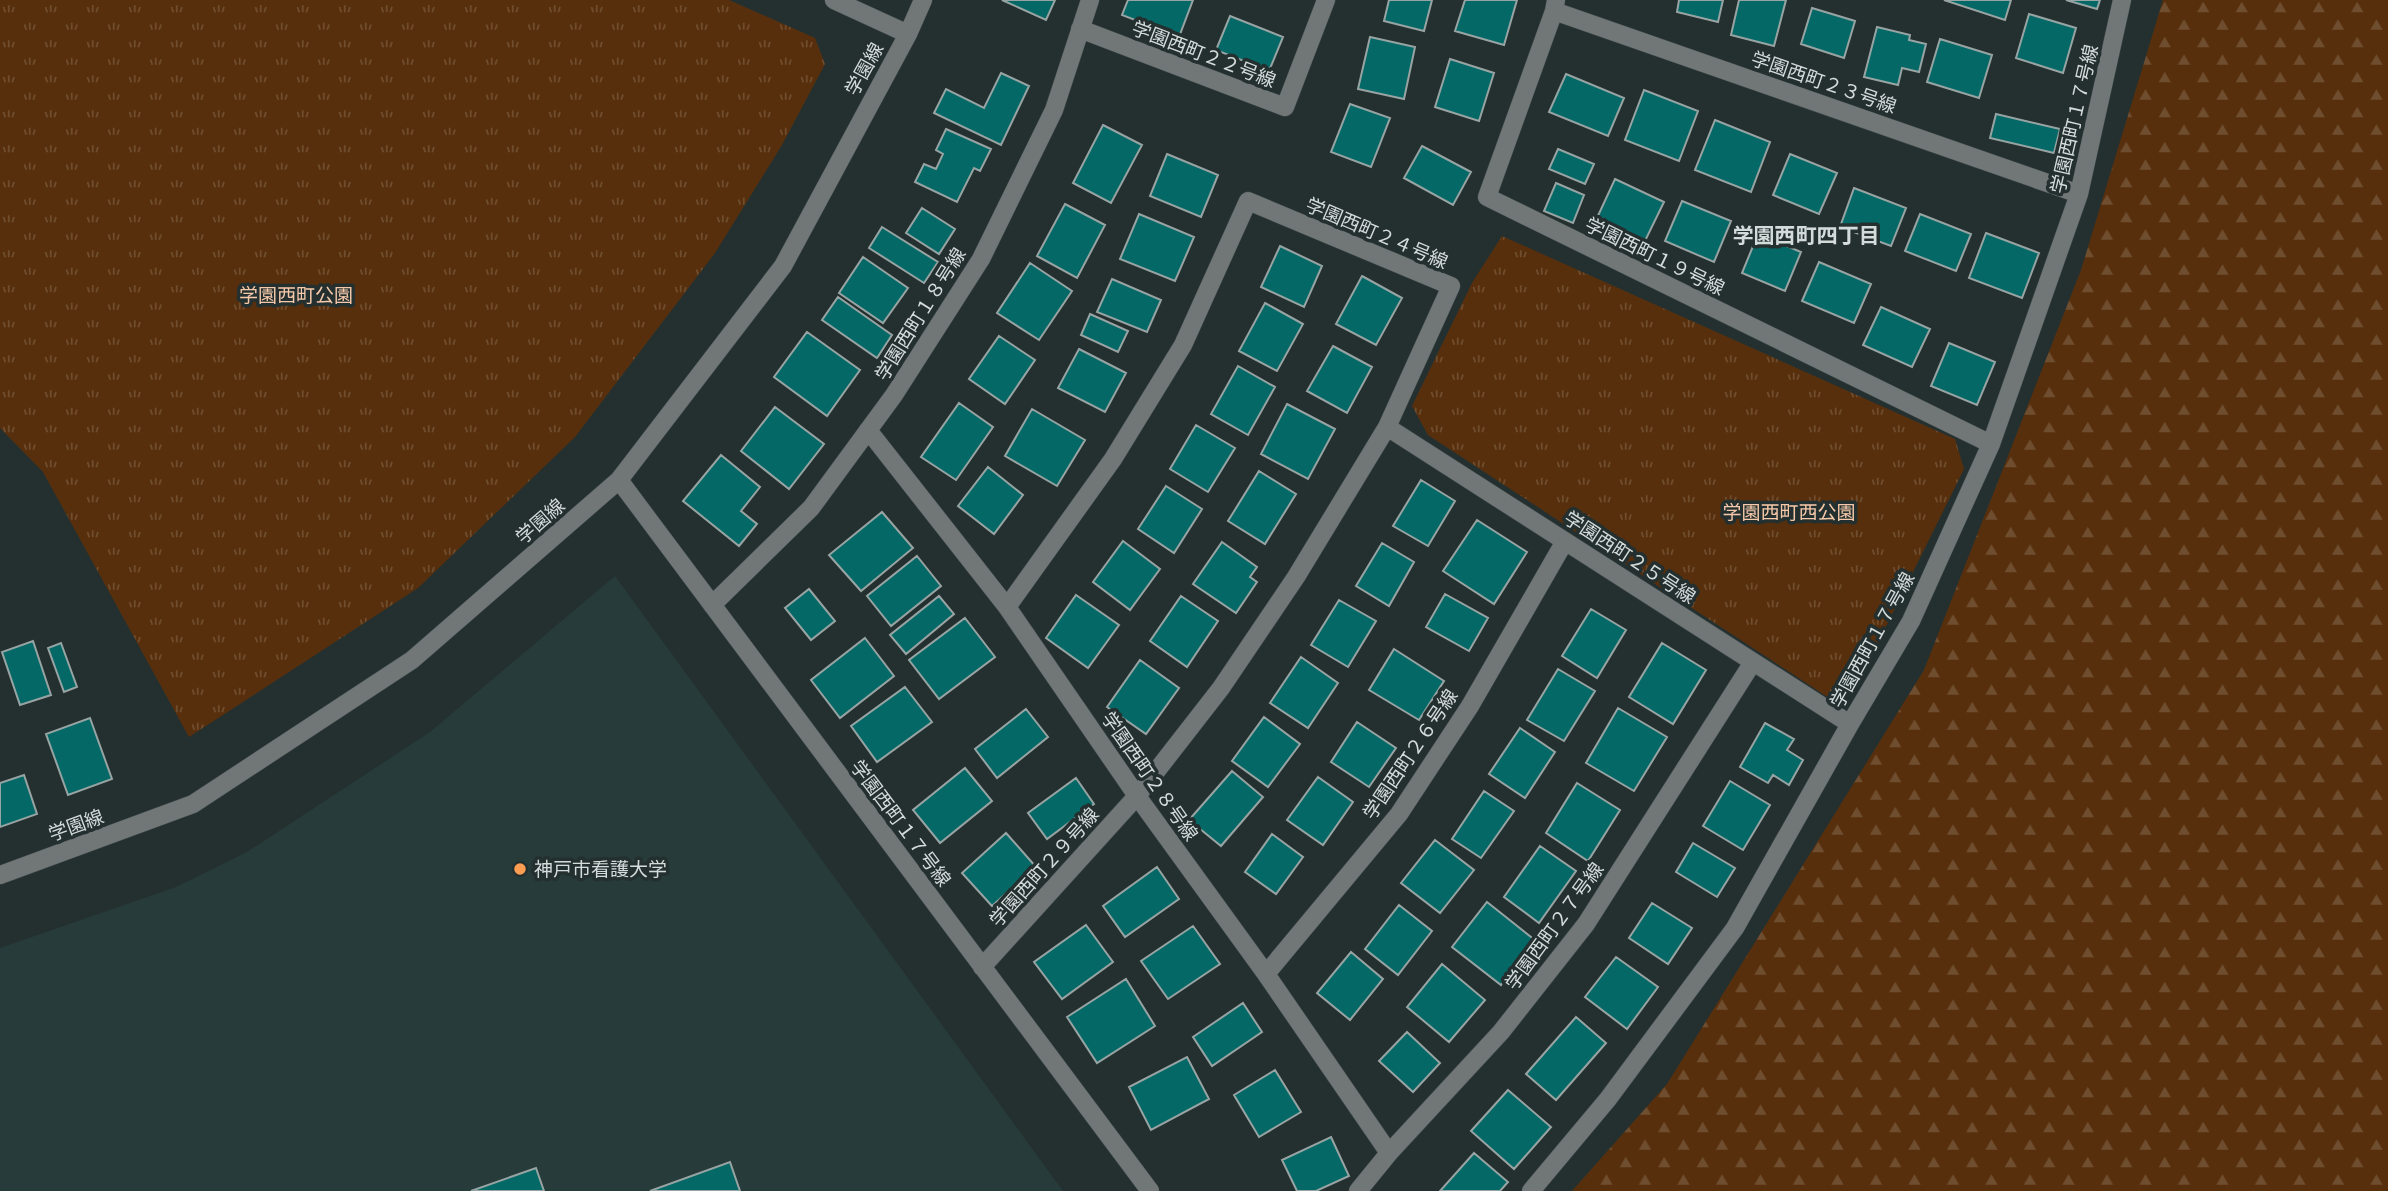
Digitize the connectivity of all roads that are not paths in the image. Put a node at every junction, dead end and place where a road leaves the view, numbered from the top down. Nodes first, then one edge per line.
1 (834, 0) edge
2 (923, 0) edge
3 (1090, 0) edge
4 (1326, 0) edge
5 (2122, 0) edge
6 (1555, 5) edge
7 (1080, 29) junction
8 (908, 34) junction
9 (2079, 194) junction
10 (1387, 427) junction
11 (868, 430) junction
12 (1991, 444) junction
13 (619, 480) junction
14 (1565, 541) junction
15 (712, 605) junction
16 (1007, 607) junction
17 (1753, 662) junction
18 (1850, 724) junction
19 (1137, 796) junction
20 (0, 875) edge
21 (982, 967) junction
22 (1266, 974) junction
23 (1389, 1153) junction
24 (1150, 1191) edge
25 (1358, 1191) edge
26 (1531, 1191) edge

1 - 8 street
2 - 8 street, 学園線
3 - 7 street, 学園西町１８号線
4 - 7 street, 学園西町２２号線
5 - 9 street, 学園西町１７号線
6 - 9 street, 学園西町２３号線
6 - 12 street, 学園西町１９号線
7 - 11 street, 学園西町１８号線
8 - 13 street, 学園線
9 - 12 street, 学園西町１７号線
10 - 14 street, 学園西町２５号線
10 - 16 street, 学園西町２４号線
10 - 19 street, 学園西町２４号線
11 - 15 street, 学園西町１８号線
11 - 16 street, 学園西町２８号線
12 - 18 street, 学園西町１７号線
13 - 15 street, 学園西町１７号線
13 - 20 street, 学園線
14 - 17 street, 学園西町２５号線
14 - 22 street, 学園西町２６号線
15 - 21 street, 学園西町１７号線
16 - 19 street, 学園西町２８号線
17 - 18 street, 学園西町２５号線
17 - 23 street, 学園西町２７号線
18 - 26 street, 学園西町１７号線
19 - 21 street, 学園西町２９号線
19 - 22 street, 学園西町２８号線
21 - 24 street, 学園西町１７号線
22 - 23 street, 学園西町２８号線
23 - 25 street, 学園西町２７号線

